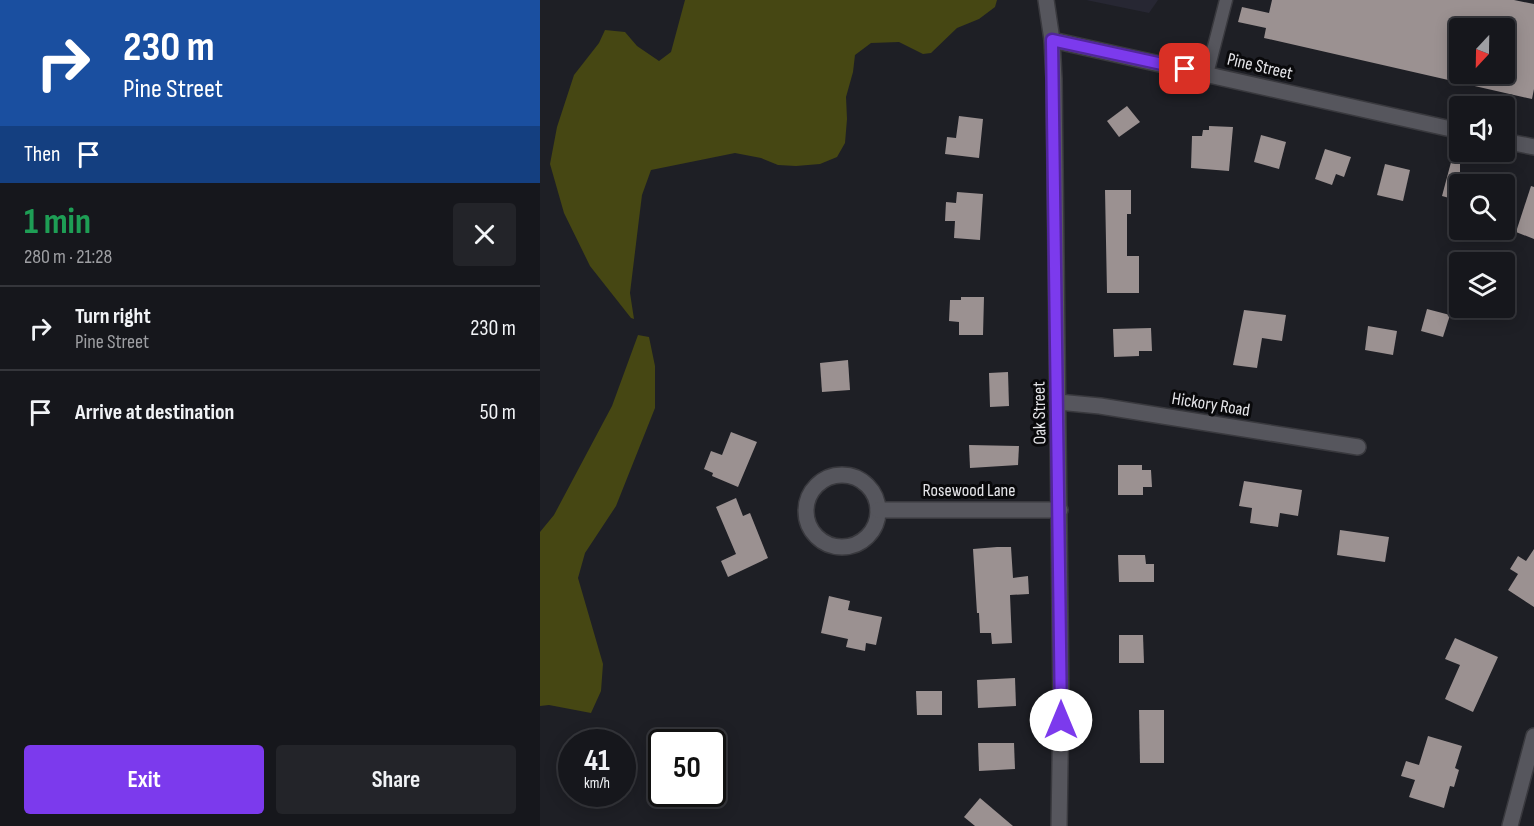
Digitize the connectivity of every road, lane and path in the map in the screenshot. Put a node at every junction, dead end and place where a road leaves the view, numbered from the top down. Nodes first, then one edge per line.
1 (1046, 0) edge
2 (1227, 0) edge
3 (1052, 40) junction
4 (1207, 74) junction
5 (1449, 128) edge
6 (1515, 143) edge
7 (1534, 147) edge
8 (1058, 402) junction
9 (1358, 447) dead end
10 (878, 510) junction
11 (1060, 510) junction
12 (1534, 736) edge
13 (1059, 826) edge
14 (1510, 826) edge

1 - 3 main road, Oak Street
2 - 4 lane
3 - 4 main road, Pine Street
3 - 8 main road, Oak Street
4 - 5 main road, Pine Street
6 - 7 main road
8 - 9 main road, Hickory Road
8 - 11 main road, Oak Street
10 - 10 main road
10 - 11 main road, Rosewood Lane
11 - 13 main road, Oak Street
12 - 14 main road

